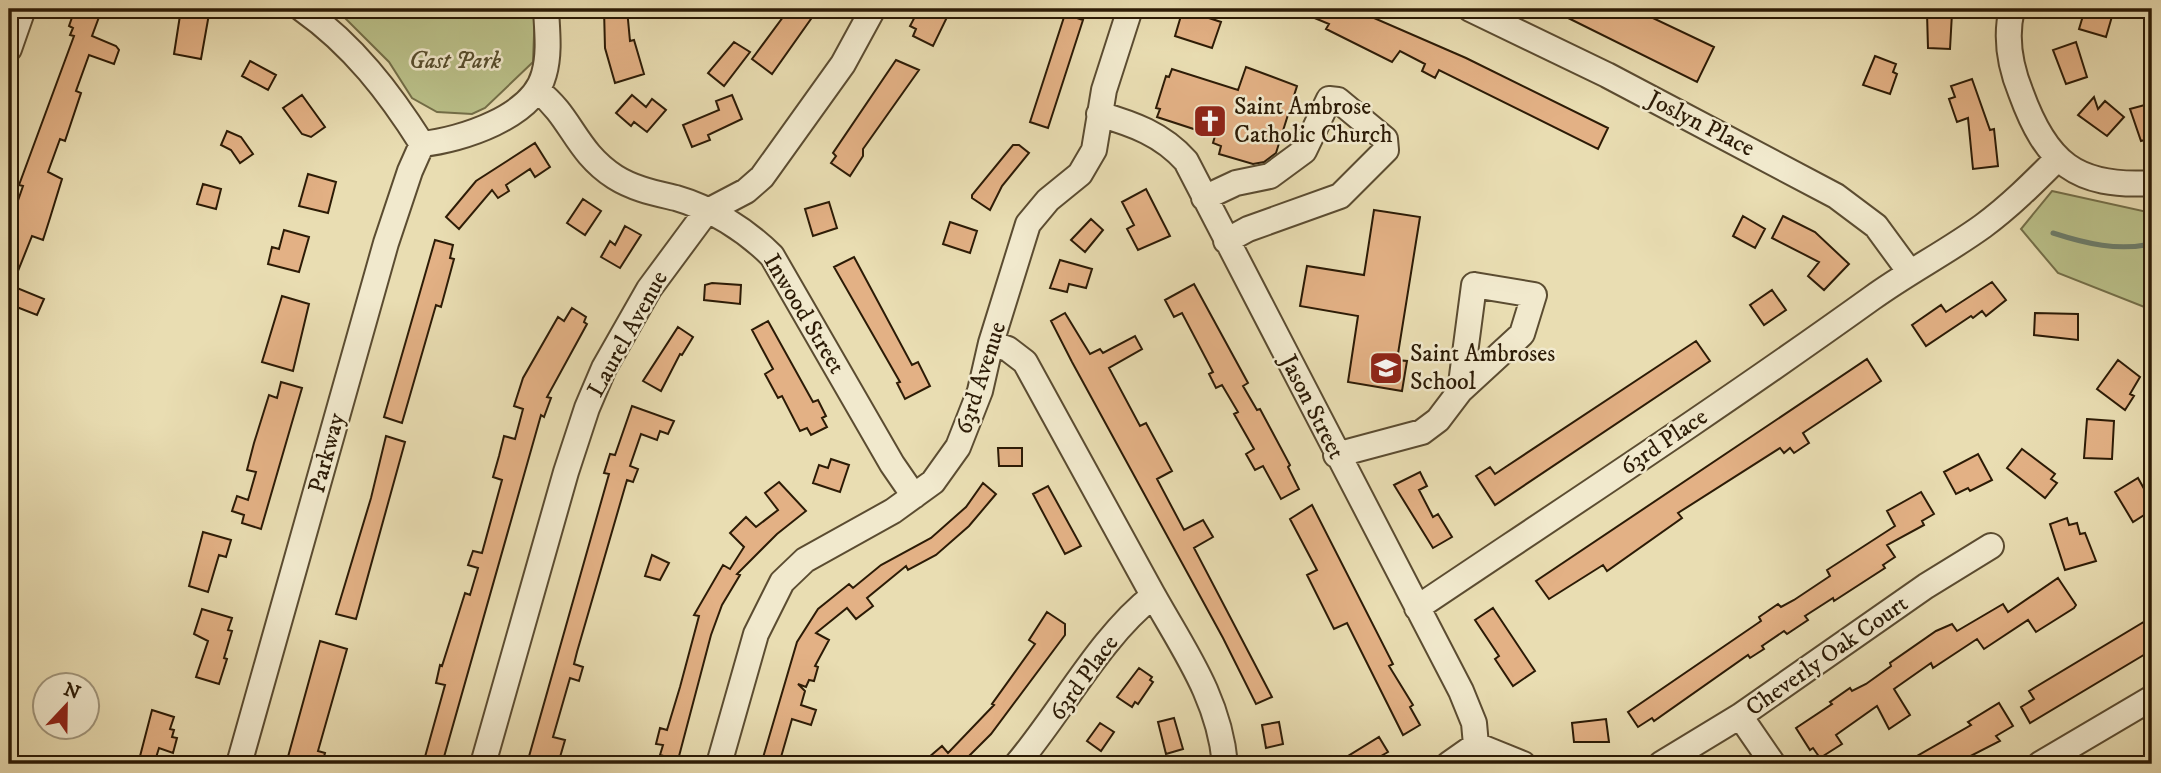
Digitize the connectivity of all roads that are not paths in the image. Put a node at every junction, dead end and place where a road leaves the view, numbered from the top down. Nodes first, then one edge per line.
1 (23, 9) edge
2 (302, 9) edge
3 (546, 9) edge
4 (873, 9) edge
5 (1130, 9) edge
6 (1470, 9) edge
7 (2012, 9) edge
8 (9, 45) edge
9 (538, 91) junction
10 (1099, 114) junction
11 (422, 144) junction
12 (2057, 159) junction
13 (2152, 183) edge
14 (1204, 198) junction
15 (706, 212) junction
16 (1226, 242) junction
17 (1909, 271) junction
18 (991, 344) junction
19 (1460, 391) dead end
20 (1336, 455) junction
21 (914, 496) junction
22 (1991, 546) dead end
23 (1153, 596) junction
24 (1417, 608) junction
25 (2152, 698) edge
26 (1741, 716) junction
27 (1476, 744) junction
28 (239, 764) edge
29 (483, 764) edge
30 (719, 764) edge
31 (1017, 764) edge
32 (1225, 764) edge
33 (1449, 764) edge
34 (1523, 764) edge
35 (1661, 764) edge
36 (1773, 764) edge
37 (2040, 764) edge

1 - 8 street
2 - 11 street
3 - 9 street
4 - 15 street, Laurel Avenue
5 - 10 street, 63rd Avenue
6 - 17 street, Joslyn Place
7 - 12 street
9 - 11 street
9 - 15 street, Inwood Street
10 - 14 street, Jason Street
10 - 18 street, 63rd Avenue
11 - 28 street, Parkway
12 - 13 street
12 - 17 street, 63rd Place
14 - 16 street, Jason Street
14 - 16 street
15 - 21 street, Inwood Street
15 - 29 street, Laurel Avenue
16 - 20 street, Jason Street
17 - 24 street, 63rd Place
18 - 21 street, 63rd Avenue
18 - 23 street
19 - 20 street
20 - 24 street, Jason Street
21 - 30 street, 63rd Avenue
22 - 26 street, Cheverly Oak Court
23 - 31 street, 63rd Place
23 - 32 street
24 - 27 street, Jason Street
25 - 37 street
26 - 35 street, Cheverly Oak Court
26 - 36 street
27 - 33 street
27 - 34 street

